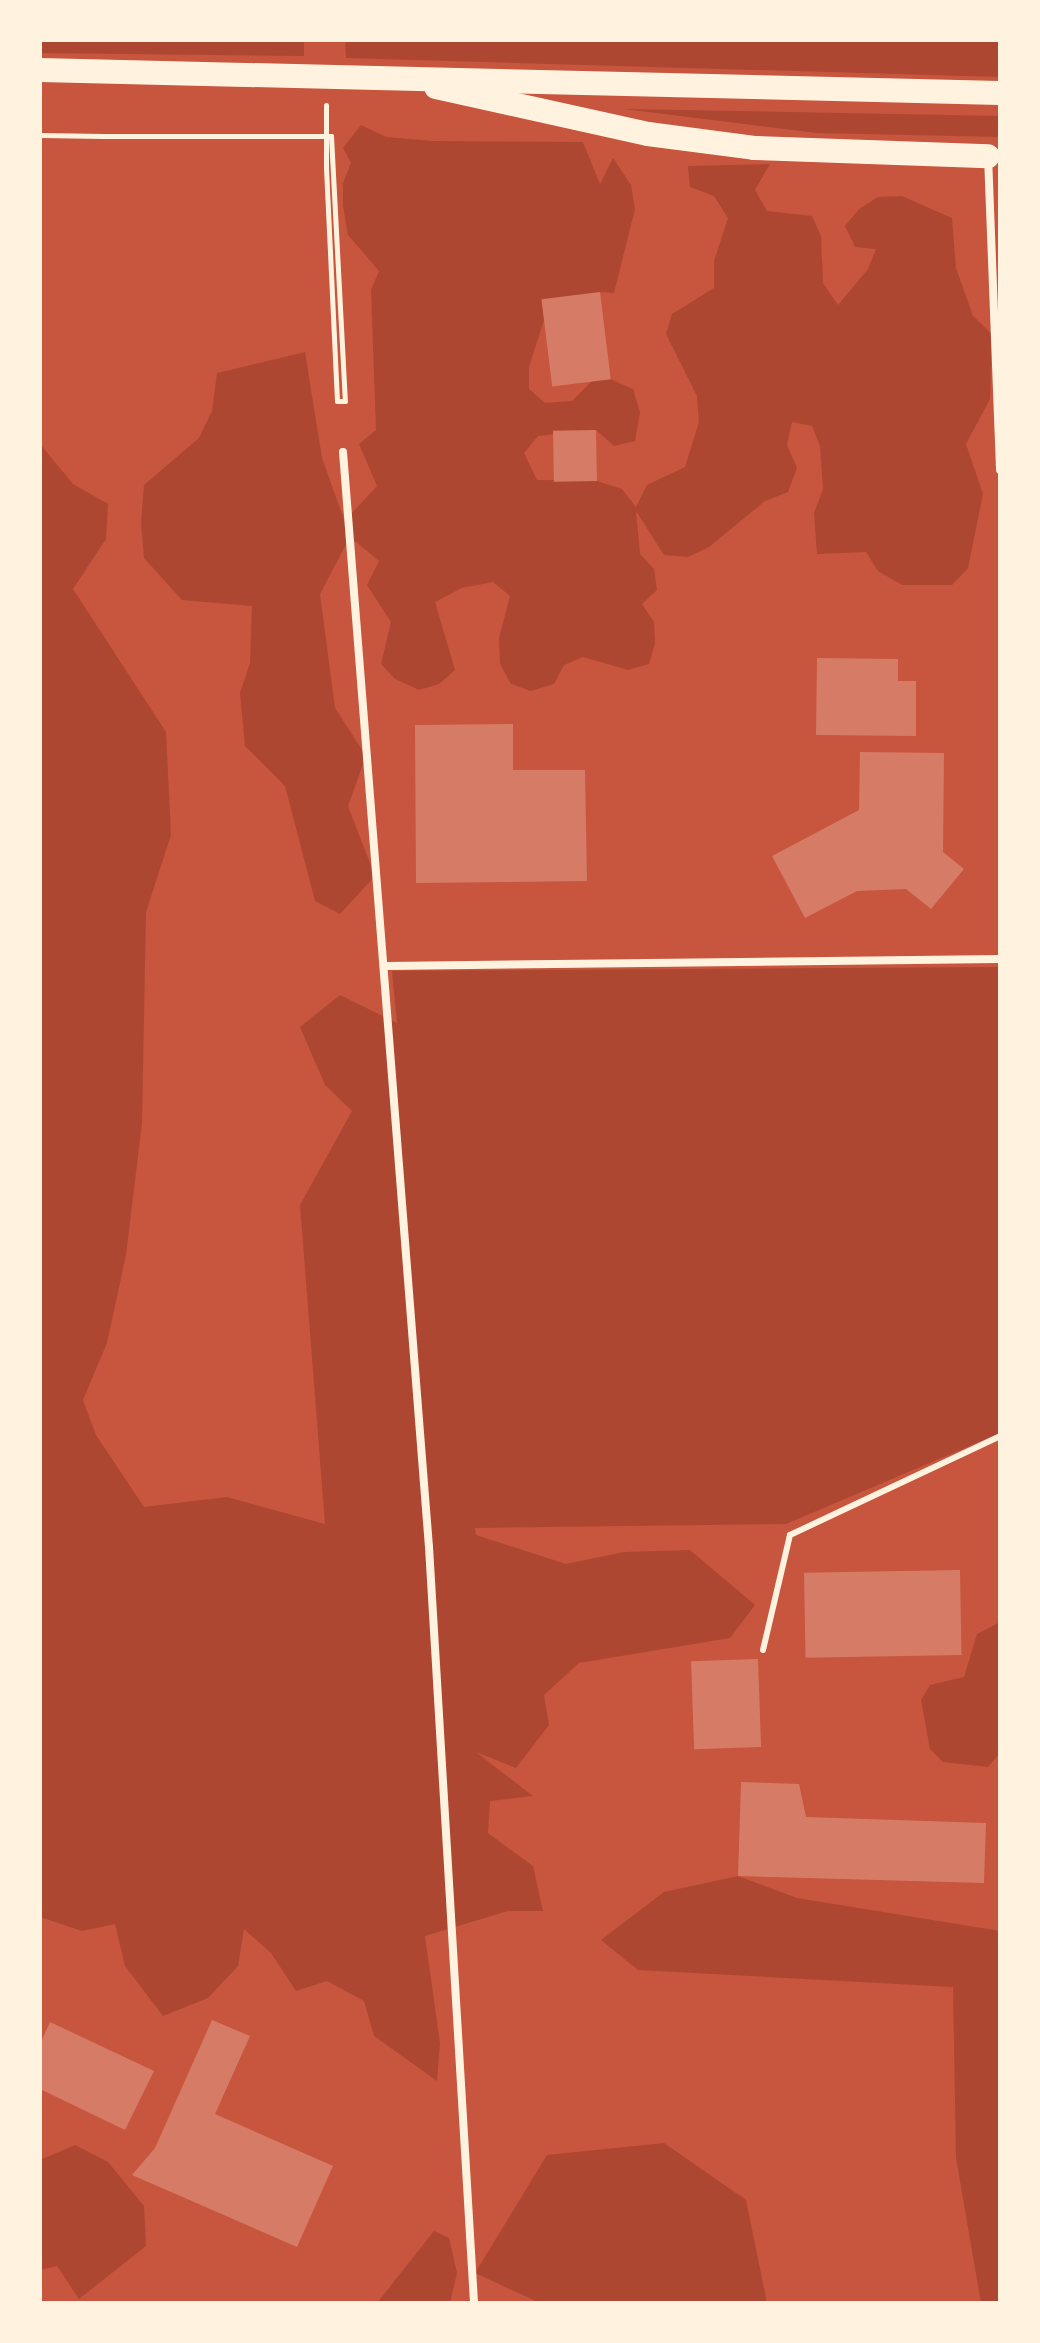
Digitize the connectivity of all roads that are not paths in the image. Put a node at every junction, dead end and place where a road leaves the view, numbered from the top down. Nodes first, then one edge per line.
1 (40, 70) edge
2 (387, 76) junction
3 (1000, 93) edge
4 (994, 156) edge
5 (343, 452) dead end
6 (1000, 470) edge
7 (1000, 959) edge
8 (386, 966) junction
9 (1000, 1436) edge
10 (763, 1650) dead end
11 (474, 2303) edge

1 - 2 highway
2 - 3 highway
2 - 4 highway
4 - 6 street
5 - 8 street
7 - 8 street
8 - 11 street
9 - 10 lane

